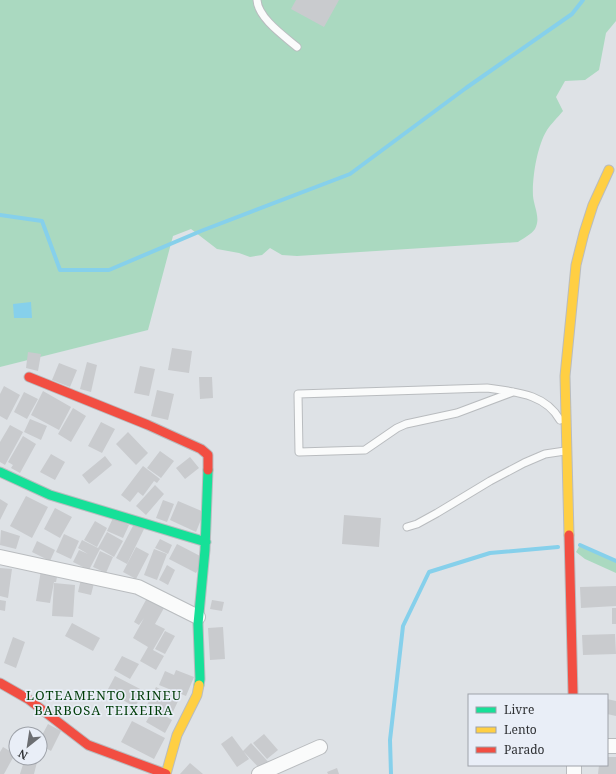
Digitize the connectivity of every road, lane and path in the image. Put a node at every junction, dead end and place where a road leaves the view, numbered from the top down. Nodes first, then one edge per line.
1 (257, 0) edge
2 (297, 47) dead end
3 (609, 170) dead end
4 (29, 377) dead end
5 (513, 392) junction
6 (566, 430) junction
7 (567, 451) junction
8 (0, 472) edge
9 (407, 527) dead end
10 (206, 542) junction
11 (0, 557) edge
12 (198, 617) junction
13 (0, 683) edge
14 (573, 694) edge
15 (320, 747) dead end
16 (166, 774) edge
17 (259, 774) edge

1 - 2 lane
3 - 6 street
4 - 10 street
5 - 5 lane
5 - 6 lane
6 - 7 street
7 - 9 lane
7 - 14 street
8 - 10 street
10 - 12 street
11 - 12 street
12 - 16 street
13 - 16 street
15 - 17 street

